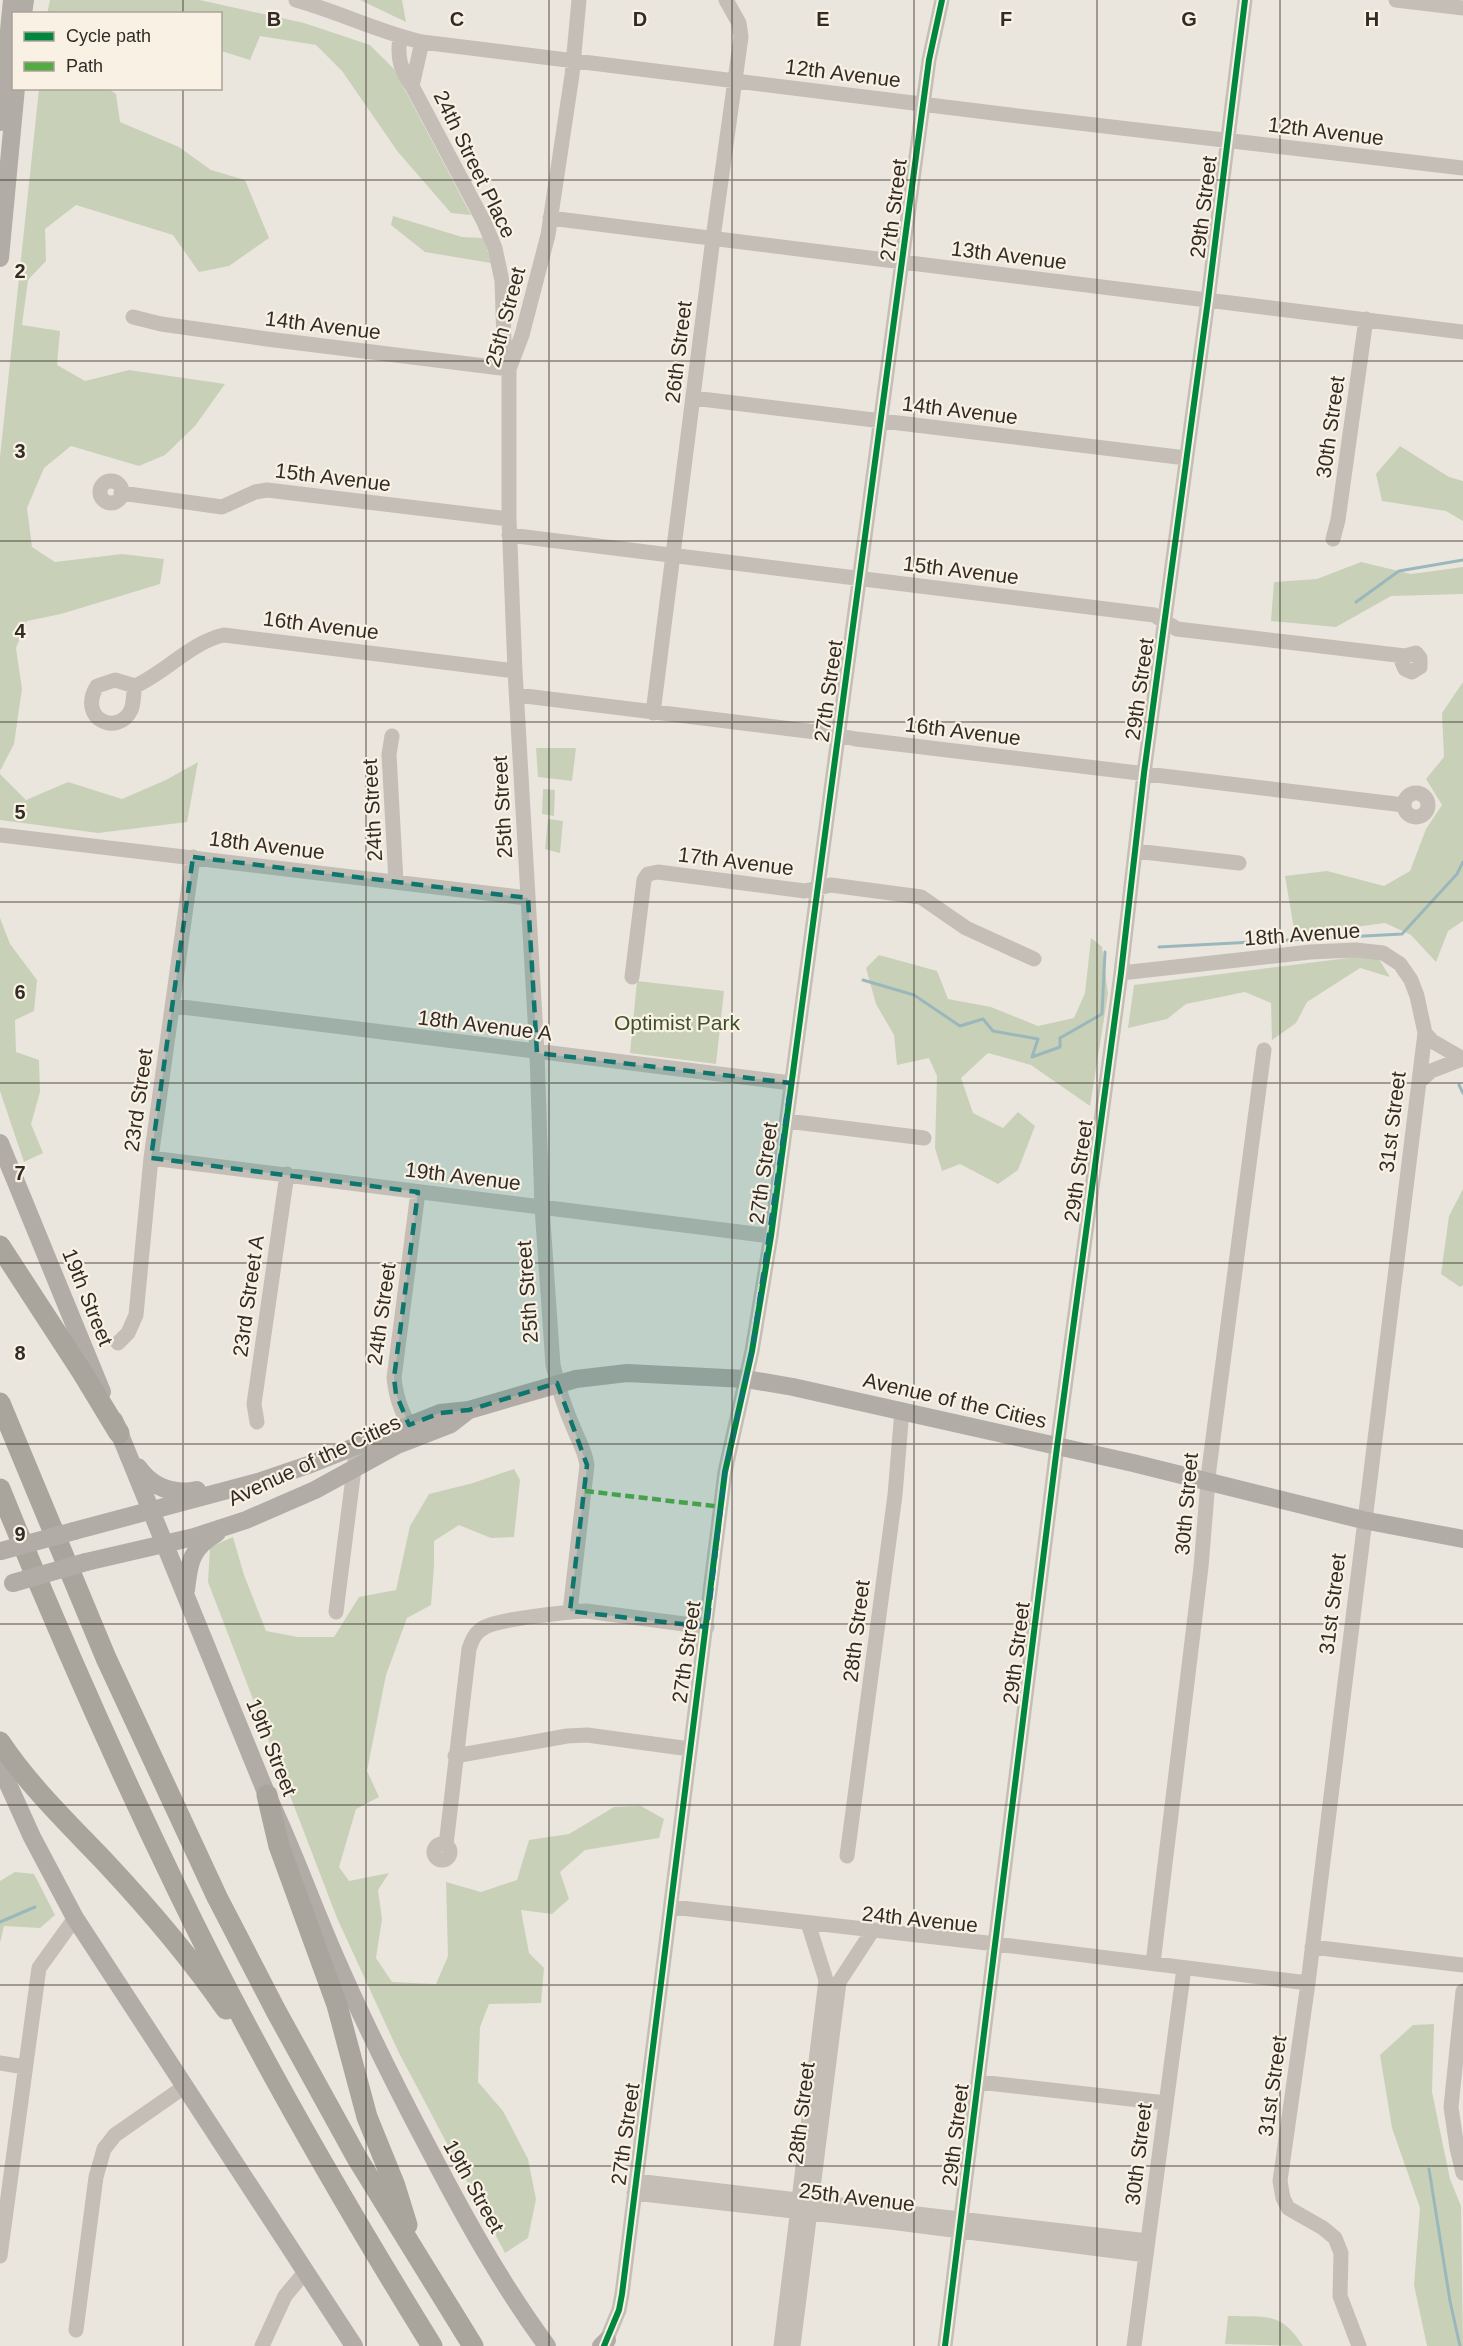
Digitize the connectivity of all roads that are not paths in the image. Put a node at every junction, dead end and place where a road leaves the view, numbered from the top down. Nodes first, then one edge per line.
1 (12, 0) edge
2 (296, 0) edge
3 (579, 0) edge
4 (726, 0) edge
5 (942, 0) edge
6 (1245, 0) edge
7 (1395, 0) edge
8 (1463, 8) edge
9 (400, 37) junction
10 (422, 42) junction
11 (573, 62) junction
12 (735, 80) junction
13 (412, 86) junction
14 (16, 90) edge
15 (923, 104) junction
16 (0, 122) edge
17 (1228, 140) junction
18 (1463, 168) edge
19 (550, 218) junction
20 (713, 238) junction
21 (0, 258) edge
22 (903, 263) junction
23 (1208, 300) junction
24 (133, 317) dead end
25 (1366, 319) junction
26 (1463, 332) edge
27 (509, 369) junction
28 (693, 398) junction
29 (882, 422) junction
30 (1186, 458) junction
31 (121, 493) dead end
32 (509, 527) junction
33 (1333, 539) dead end
34 (672, 554) junction
35 (861, 579) junction
36 (1164, 621) junction
37 (1405, 656) dead end
38 (515, 671) junction
39 (135, 687) dead end
40 (517, 695) junction
41 (653, 713) junction
42 (392, 736) dead end
43 (839, 736) junction
44 (1144, 773) junction
45 (1404, 805) dead end
46 (0, 835) edge
47 (1135, 851) junction
48 (193, 857) junction
49 (1239, 863) dead end
50 (396, 882) junction
51 (817, 888) junction
52 (528, 898) junction
53 (1034, 959) dead end
54 (1121, 973) junction
55 (632, 977) dead end
56 (174, 1006) junction
57 (1425, 1033) junction
58 (1264, 1050) dead end
59 (537, 1053) junction
60 (1463, 1059) edge
61 (1419, 1082) junction
62 (791, 1083) junction
63 (787, 1121) junction
64 (924, 1138) dead end
65 (0, 1143) edge
66 (151, 1158) junction
67 (287, 1174) junction
68 (418, 1192) junction
69 (542, 1207) junction
70 (771, 1236) junction
71 (0, 1246) edge
72 (118, 1343) dead end
73 (746, 1379) junction
74 (557, 1383) junction
75 (0, 1403) edge
76 (902, 1410) junction
77 (257, 1422) dead end
78 (413, 1431) junction
79 (123, 1442) junction
80 (357, 1445) junction
81 (1057, 1446) junction
82 (355, 1466) junction
83 (1208, 1482) junction
84 (0, 1489) edge
85 (151, 1510) junction
86 (1363, 1520) junction
87 (232, 1525) junction
88 (1463, 1539) edge
89 (165, 1543) junction
90 (1, 1551) edge
91 (6, 1585) edge
92 (185, 1592) junction
93 (570, 1611) junction
94 (336, 1612) dead end
95 (706, 1627) junction
96 (0, 1742) edge
97 (690, 1749) junction
98 (455, 1756) junction
99 (0, 1766) edge
100 (267, 1795) junction
101 (446, 1845) dead end
102 (848, 1856) dead end
103 (672, 1907) junction
104 (75, 1918) junction
105 (808, 1923) junction
106 (873, 1930) junction
107 (996, 1944) junction
108 (1312, 1947) junction
109 (1153, 1963) junction
110 (1463, 1965) edge
111 (1184, 1968) junction
112 (1308, 1983) junction
113 (1463, 1991) edge
114 (0, 2063) edge
115 (24, 2067) junction
116 (979, 2082) junction
117 (184, 2086) junction
118 (1166, 2103) junction
119 (293, 2109) junction
120 (1463, 2173) edge
121 (635, 2187) junction
122 (805, 2206) junction
123 (960, 2224) junction
124 (1147, 2248) junction
125 (416, 2254) junction
126 (0, 2256) edge
127 (306, 2271) junction
128 (76, 2330) dead end
129 (604, 2344) edge
130 (262, 2346) edge
131 (354, 2346) edge
132 (432, 2346) edge
133 (473, 2346) edge
134 (547, 2346) edge
135 (782, 2346) edge
136 (793, 2346) edge
137 (945, 2346) edge
138 (1134, 2346) edge
139 (1359, 2346) edge

1 - 16 main road
2 - 9 street, 12th Avenue
3 - 11 street, 25th Street
4 - 12 street, 26th Street
5 - 15 street, 27th Street
6 - 17 street, 29th Street
7 - 8 street
9 - 10 street, 12th Avenue
9 - 13 street, 24th Street Place
10 - 11 street, 12th Avenue
10 - 13 street, 24th Street Place
11 - 12 street, 12th Avenue
11 - 19 street, 25th Street
12 - 15 street, 12th Avenue
12 - 20 street, 26th Street
13 - 27 street, 24th Street Place
14 - 21 main road
15 - 17 street, 12th Avenue
15 - 22 street, 27th Street
17 - 18 street, 12th Avenue
17 - 23 street, 29th Street
19 - 20 street, 13th Avenue
19 - 27 street, 25th Street
20 - 22 street, 13th Avenue
20 - 28 street, 26th Street
22 - 23 street, 13th Avenue
22 - 29 street, 27th Street
23 - 25 street, 13th Avenue
23 - 30 street, 29th Street
24 - 27 street, 14th Avenue
25 - 26 street, 13th Avenue
25 - 33 street, 30th Street
27 - 32 street, 25th Street
28 - 29 street, 14th Avenue
28 - 34 street, 26th Street
29 - 30 street, 14th Avenue
29 - 35 street, 27th Street
30 - 36 street, 29th Street
31 - 32 street, 15th Avenue
32 - 34 street, 15th Avenue
32 - 38 street, 25th Street
34 - 35 street, 15th Avenue
34 - 41 street, 26th Street
35 - 36 street, 15th Avenue
35 - 43 street, 27th Street
36 - 37 street, 15th Avenue
36 - 44 street, 29th Street
38 - 39 street, 16th Avenue
38 - 40 street, 25th Street
40 - 41 street, 16th Avenue
40 - 52 street, 25th Street
41 - 43 street, 16th Avenue
42 - 50 street, 24th Street
43 - 44 street, 16th Avenue
43 - 51 street, 27th Street
44 - 45 street, 16th Avenue
44 - 47 street, 29th Street
46 - 48 street, 18th Avenue
47 - 49 street
47 - 54 street, 29th Street
48 - 50 street, 18th Avenue
48 - 56 street, 23rd Street
50 - 52 street, 18th Avenue
51 - 53 street, 17th Avenue
51 - 55 street, 17th Avenue
51 - 62 street, 27th Street
52 - 59 street, 25th Street
54 - 57 street, 18th Avenue
54 - 81 street, 29th Street
56 - 59 street, 18th Avenue A
56 - 66 street, 23rd Street
57 - 60 street
57 - 61 street, 31st Street
58 - 83 street, 30th Street
59 - 62 street, 18th Avenue A
59 - 69 street, 25th Street
60 - 61 street
61 - 86 street, 31st Street
62 - 63 street, 27th Street
63 - 64 street
63 - 70 street, 27th Street
65 - 79 main road, 19th Street
66 - 67 street, 19th Avenue
66 - 72 street, 23rd Street
67 - 68 street, 19th Avenue
67 - 77 street, 23rd Street A
68 - 69 street, 19th Avenue
68 - 78 street, 24th Street
69 - 70 street, 19th Avenue
69 - 74 street, 25th Street
70 - 73 street, 27th Street
71 - 79 highway
73 - 74 main road, Avenue of the Cities
73 - 76 main road, Avenue of the Cities
73 - 95 street, 27th Street
74 - 78 main road, Avenue of the Cities
74 - 93 street, 25th Street
75 - 125 highway
76 - 81 main road, Avenue of the Cities
76 - 102 street, 28th Street
78 - 80 main road, Avenue of the Cities
78 - 82 main road, Avenue of the Cities
79 - 80 main road
79 - 85 main road, 19th Street
80 - 82 street
80 - 85 main road, Avenue of the Cities
81 - 83 main road, Avenue of the Cities
81 - 107 street, 29th Street
82 - 87 main road, Avenue of the Cities
82 - 94 street
83 - 86 main road, Avenue of the Cities
83 - 109 street, 30th Street
84 - 119 highway
85 - 89 main road, 19th Street
85 - 90 main road, Avenue of the Cities, bridge
86 - 88 main road, Avenue of the Cities
86 - 108 street, 31st Street
87 - 89 main road, Avenue of the Cities
87 - 92 main road
89 - 91 main road, Avenue of the Cities, bridge
89 - 92 main road, 19th Street
92 - 100 main road, 19th Street
93 - 95 street
93 - 98 street
95 - 97 street, 27th Street
96 - 119 highway
97 - 98 street
97 - 103 street, 27th Street
98 - 101 street
99 - 104 main road
100 - 125 highway
100 - 134 main road, 19th Street
103 - 105 street, 24th Avenue
103 - 121 street, 27th Street
104 - 115 street
104 - 117 main road
105 - 106 street, 24th Avenue
105 - 122 street, 28th Street
106 - 107 street, 24th Avenue
106 - 122 street, 28th Street
107 - 109 street, 24th Avenue
107 - 116 street, 29th Street
108 - 110 street
108 - 112 street, 31st Street
109 - 111 street, 24th Avenue
111 - 112 street, 24th Avenue
111 - 118 street, 30th Street
112 - 139 street, 31st Street
113 - 120 street
114 - 115 street
115 - 126 street
116 - 118 street
116 - 123 street, 29th Street
117 - 127 main road
117 - 128 street
118 - 124 street, 30th Street
119 - 132 highway
121 - 122 street, 25th Avenue
121 - 129 street, 27th Street
122 - 123 street, 25th Avenue
122 - 135 street, 28th Street
122 - 136 street, 28th Street
123 - 124 street, 25th Avenue
123 - 137 street, 29th Street
124 - 138 street, 30th Street
125 - 133 highway
127 - 130 street
127 - 131 main road

